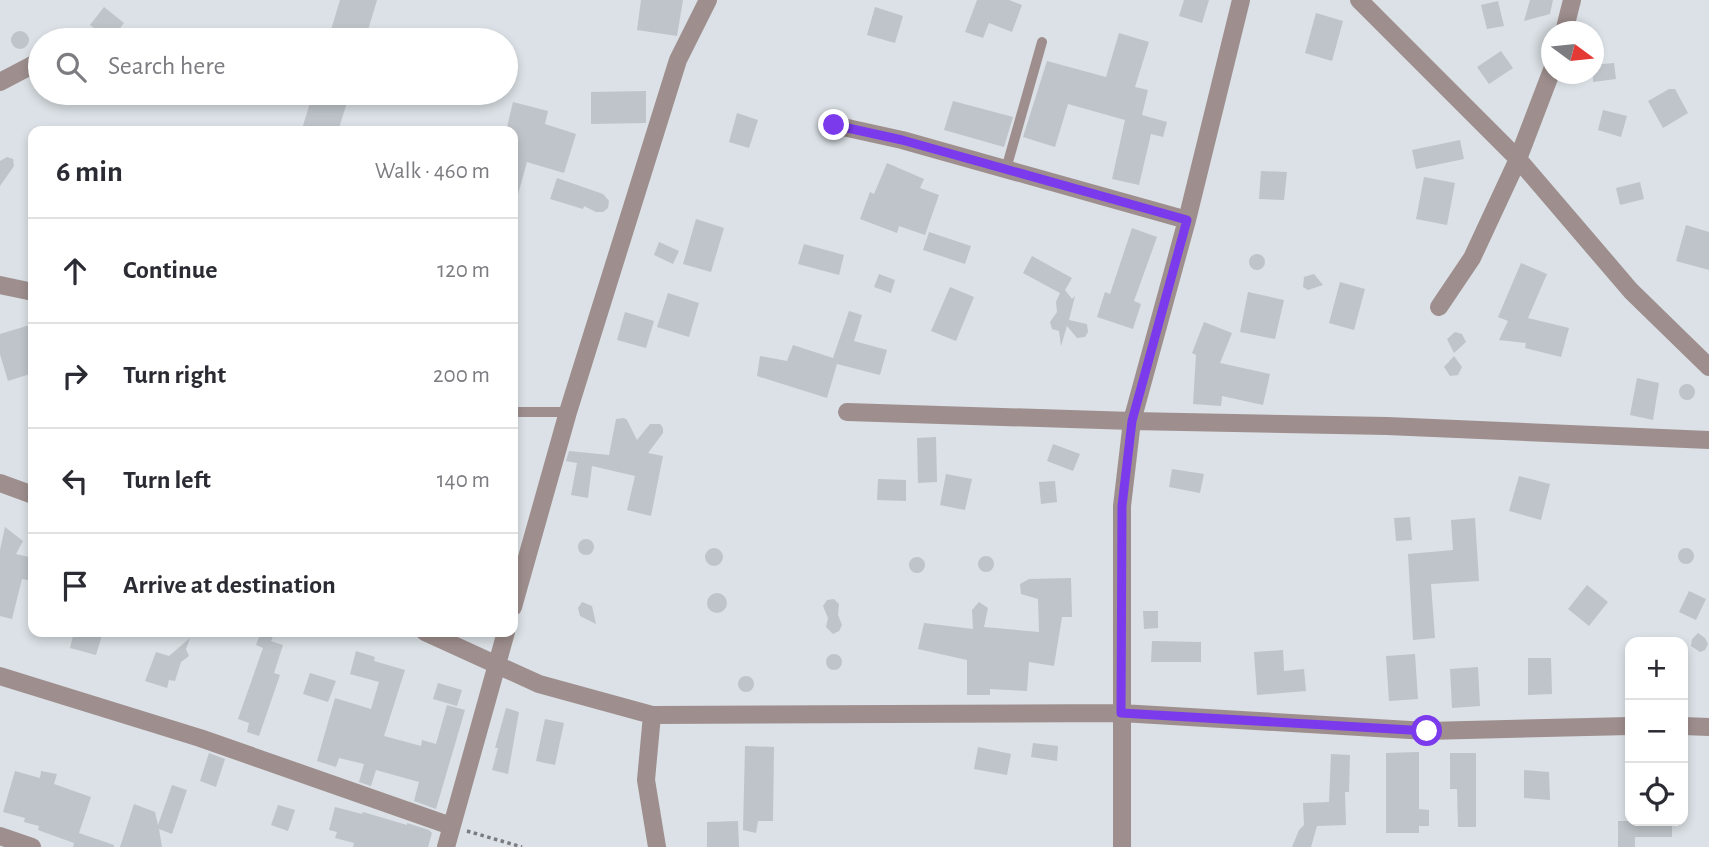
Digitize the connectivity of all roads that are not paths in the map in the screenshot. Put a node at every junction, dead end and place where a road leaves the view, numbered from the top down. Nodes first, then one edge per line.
1 (708, 0) edge
2 (1241, 0) edge
3 (1359, 0) edge
4 (1572, 0) edge
5 (1567, 21) edge
6 (1042, 41) dead end
7 (28, 67) edge
8 (0, 82) edge
9 (1547, 84) edge
10 (834, 125) dead end
11 (1518, 159) junction
12 (1006, 169) junction
13 (1187, 220) junction
14 (0, 285) edge
15 (28, 291) edge
16 (1439, 307) dead end
17 (1709, 366) edge
18 (518, 412) edge
19 (568, 412) junction
20 (847, 412) dead end
21 (1132, 421) junction
22 (1709, 440) edge
23 (0, 483) edge
24 (28, 493) edge
25 (518, 589) edge
26 (437, 637) edge
27 (505, 637) edge
28 (497, 663) junction
29 (0, 676) edge
30 (1121, 713) junction
31 (652, 715) junction
32 (1625, 726) edge
33 (1688, 726) edge
34 (1709, 727) edge
35 (451, 826) junction
36 (0, 836) edge
37 (32, 847) edge
38 (446, 847) edge
39 (657, 847) edge
40 (1122, 847) edge

1 - 19 street
2 - 13 street
3 - 11 street
4 - 5 street
6 - 12 lane
7 - 8 street
9 - 11 street
10 - 12 street
11 - 16 street
11 - 17 street
12 - 13 street
13 - 21 street
14 - 15 street
18 - 19 lane
19 - 25 street
20 - 21 street
21 - 22 street
21 - 30 street
23 - 24 street
26 - 28 street
27 - 28 street
28 - 31 street
28 - 35 street
29 - 35 street
30 - 31 street
30 - 32 street
30 - 40 street
31 - 39 street
33 - 34 street
35 - 38 street
36 - 37 street

